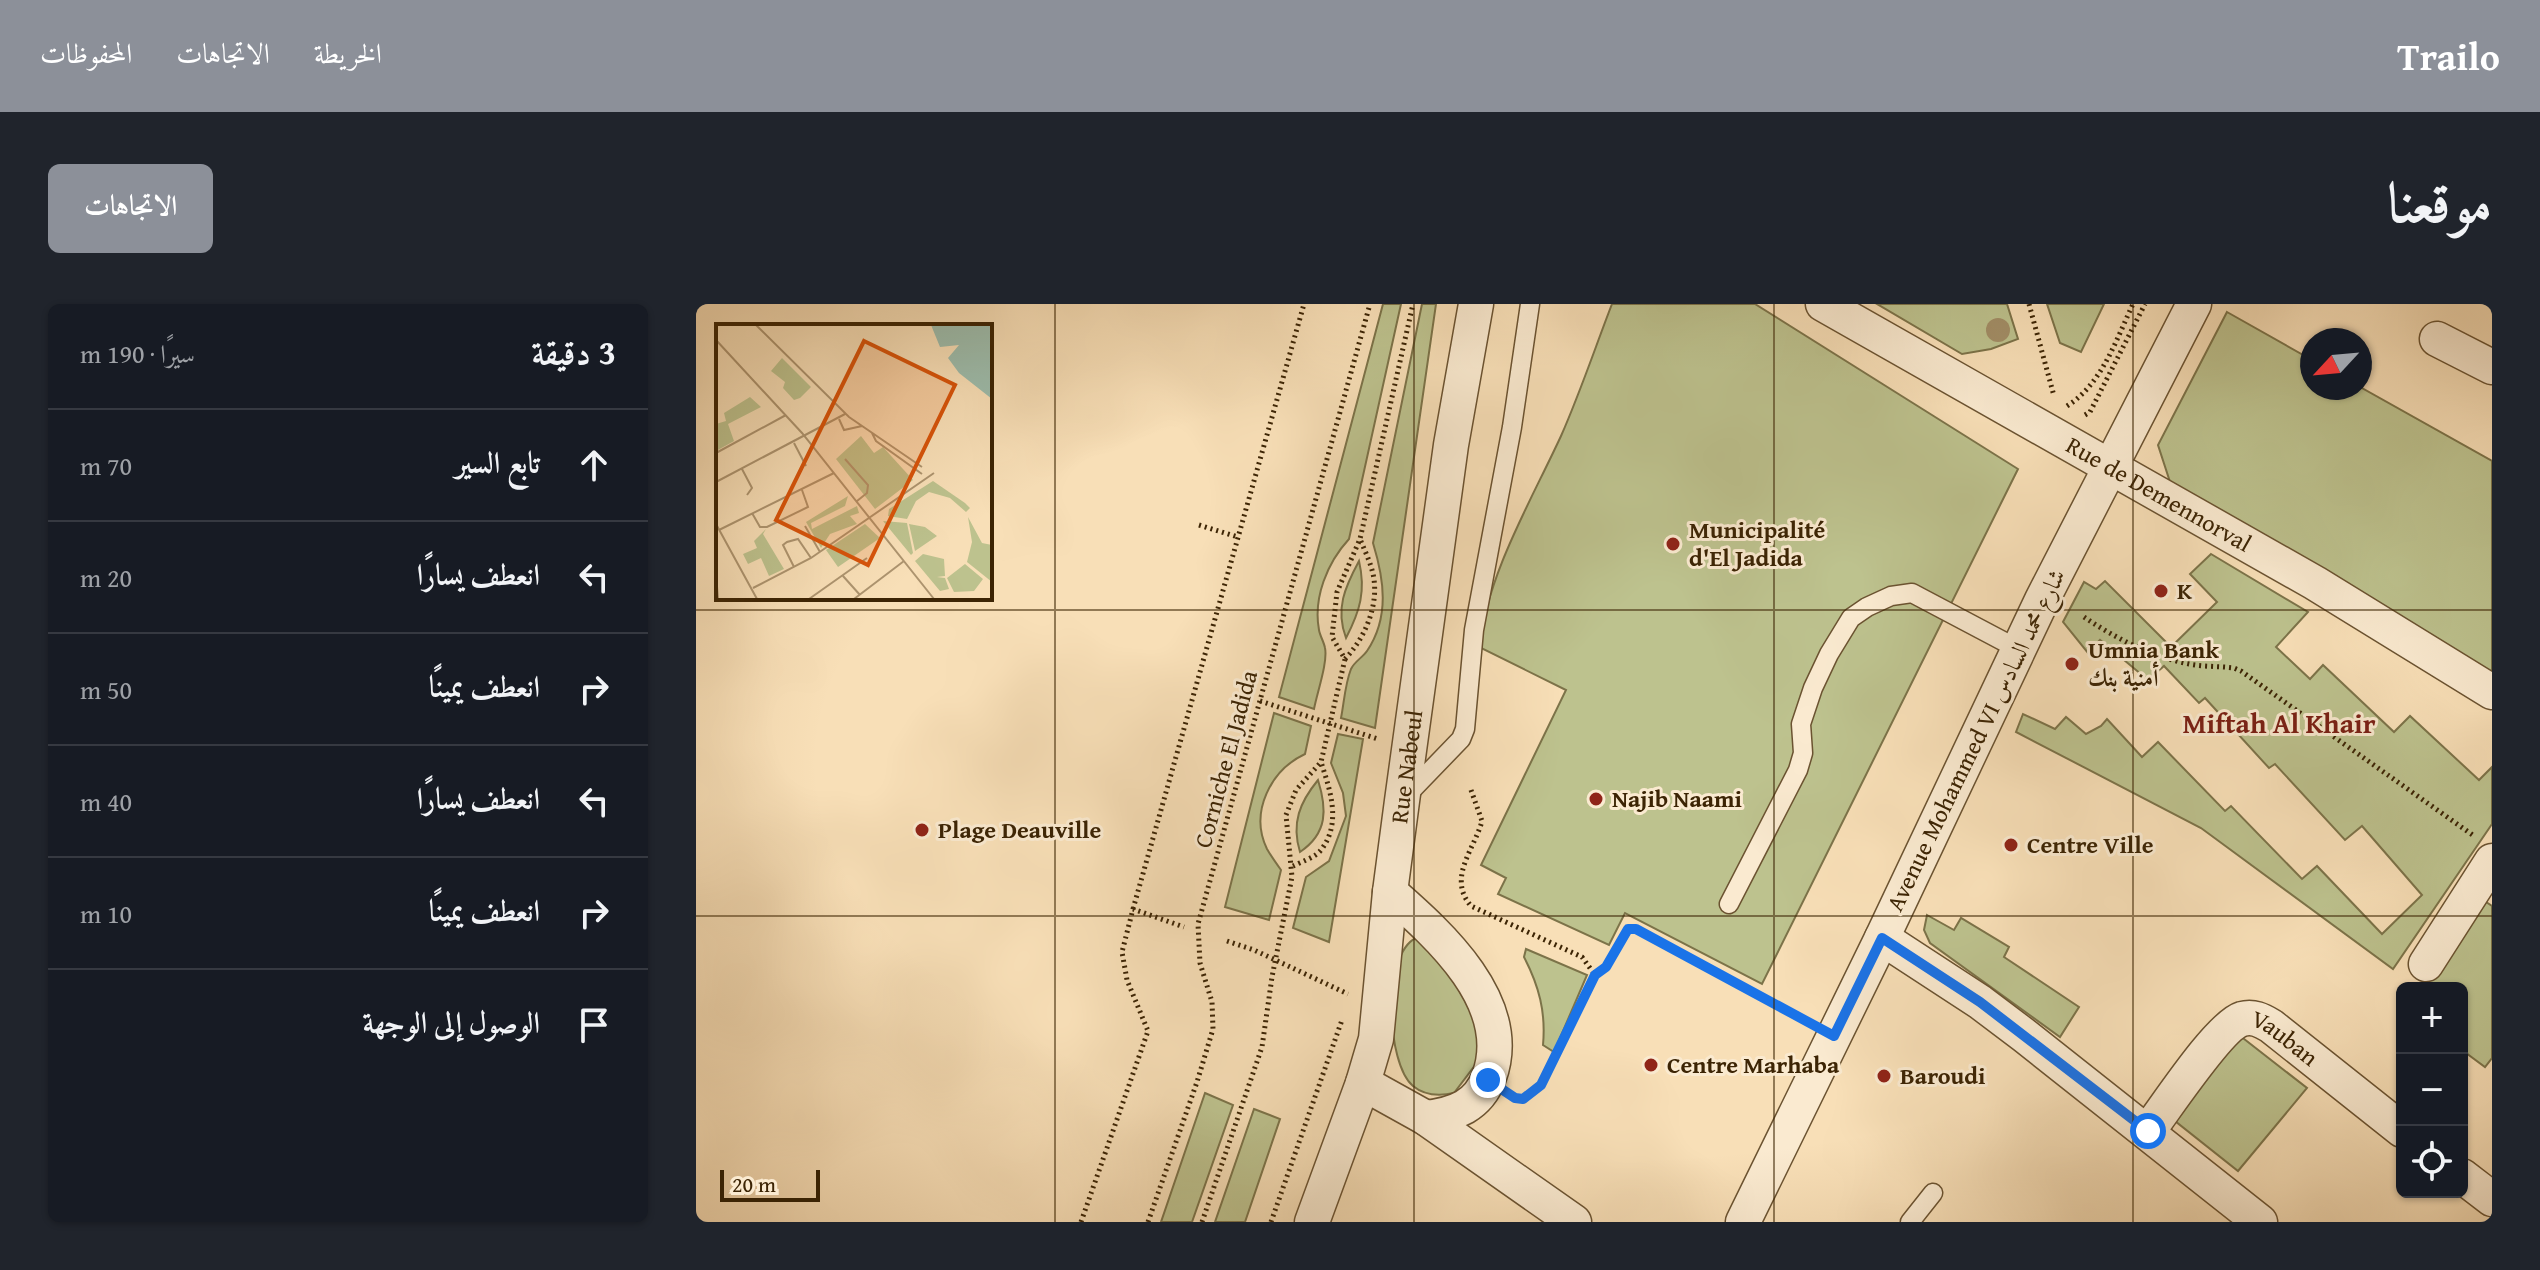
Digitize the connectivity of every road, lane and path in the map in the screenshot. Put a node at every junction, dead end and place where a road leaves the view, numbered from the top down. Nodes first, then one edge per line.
1 (1304, 304) edge
2 (1370, 304) edge
3 (1413, 304) edge
4 (1476, 304) edge
5 (1530, 304) edge
6 (1823, 304) edge
7 (2029, 304) edge
8 (2133, 304) edge
9 (2145, 304) edge
10 (2194, 304) edge
11 (2437, 339) dead end
12 (2492, 367) edge
13 (2059, 410) junction
14 (2068, 434) junction
15 (2111, 468) junction
16 (1199, 525) dead end
17 (1238, 537) junction
18 (1360, 539) junction
19 (2084, 617) dead end
20 (2018, 649) junction
21 (1345, 659) junction
22 (2492, 692) edge
23 (1260, 701) junction
24 (1330, 723) junction
25 (1390, 743) dead end
26 (1321, 762) junction
27 (1471, 790) dead end
28 (1402, 801) junction
29 (2486, 851) edge
30 (1293, 866) junction
31 (1390, 892) junction
32 (1729, 904) dead end
33 (1133, 909) junction
34 (1184, 927) dead end
35 (1882, 938) junction
36 (1227, 941) dead end
37 (1275, 960) junction
38 (2426, 964) dead end
39 (1595, 975) junction
40 (1349, 995) dead end
41 (1834, 1036) junction
42 (1488, 1080) junction
43 (1363, 1083) junction
44 (1426, 1118) junction
45 (2397, 1126) edge
46 (2148, 1131) junction
47 (2468, 1181) edge
48 (1933, 1193) dead end
49 (2492, 1199) edge
50 (1081, 1222) edge
51 (1148, 1222) edge
52 (1202, 1222) edge
53 (1312, 1222) edge
54 (1574, 1222) edge
55 (1743, 1222) edge
56 (1910, 1222) edge
57 (2260, 1222) edge

1 - 17 path
2 - 23 path, Corniche El Jadida
3 - 18 path
4 - 28 street, Rue Nabeul
5 - 28 lane
6 - 14 street, Rue de Demennorval
7 - 13 path
8 - 13 path
9 - 14 path
10 - 15 street, Avenue Mohammed VI شارع محمد السادس
11 - 12 street
13 - 14 path
14 - 15 street, Rue de Demennorval
15 - 20 street, Avenue Mohammed VI شارع محمد السادس
15 - 22 street, Rue de Demennorval
16 - 17 path
17 - 33 path
18 - 21 path
18 - 21 path
19 - 29 path
20 - 32 lane
20 - 35 street, Avenue Mohammed VI شارع محمد السادس
21 - 24 path
23 - 24 path
23 - 51 path, Corniche El Jadida
24 - 25 path
24 - 26 path
26 - 30 path
26 - 30 path
27 - 39 path
28 - 31 street, Rue Nabeul
29 - 38 street
30 - 37 path
31 - 42 street
31 - 43 street, Rue Nabeul
33 - 34 path
33 - 50 path
35 - 41 street, Avenue Mohammed VI شارع محمد السادس
35 - 46 street
36 - 37 path
37 - 40 path
37 - 52 path
39 - 41 path
39 - 42 path
41 - 55 street, Avenue Mohammed VI شارع محمد السادس
42 - 44 street
43 - 44 street
43 - 53 street, Rue Nabeul
44 - 54 street
45 - 46 street, Vauban
46 - 57 street
47 - 49 street
48 - 56 lane

